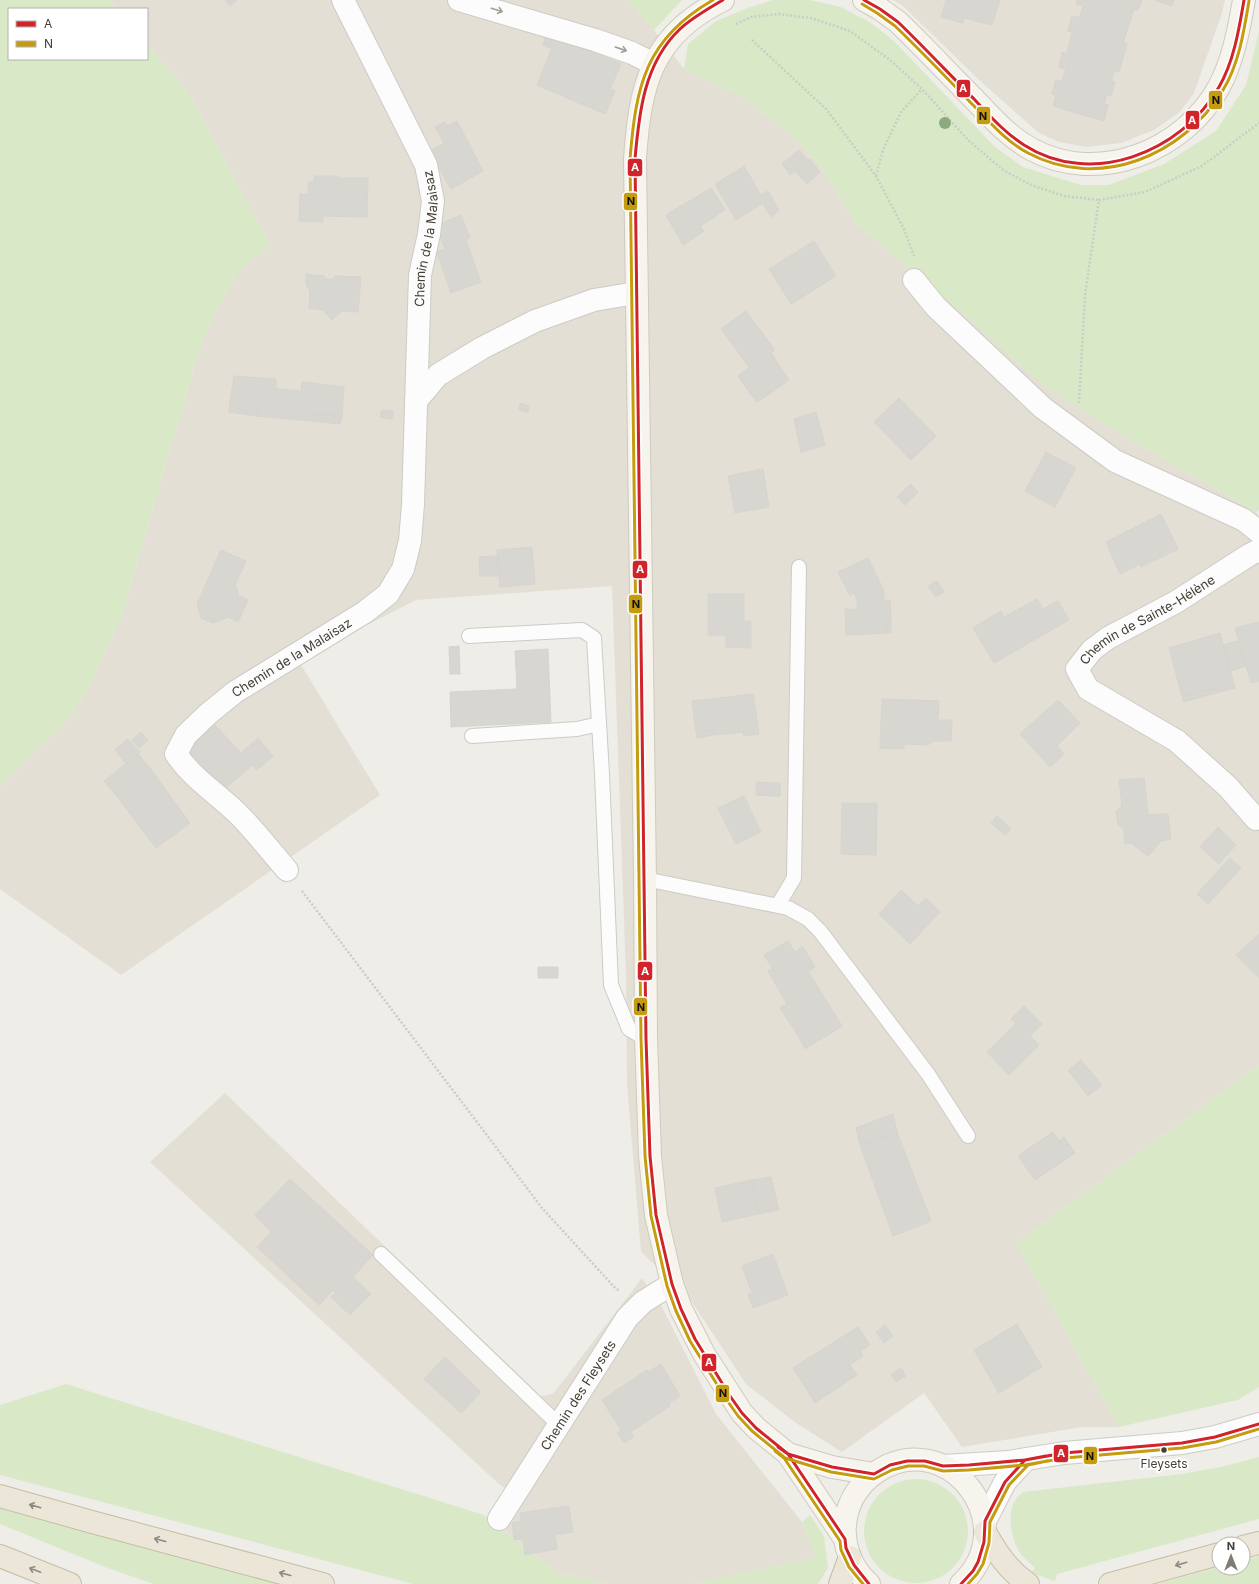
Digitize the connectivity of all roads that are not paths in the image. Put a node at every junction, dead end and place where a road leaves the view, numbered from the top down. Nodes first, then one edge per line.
1 (343, 0) edge
2 (459, 0) edge
3 (723, 0) edge
4 (864, 0) edge
5 (1244, 0) edge
6 (654, 64) junction
7 (914, 280) road end
8 (636, 293) junction
9 (416, 401) junction
10 (1259, 532) edge
11 (1259, 550) edge
12 (799, 568) dead end
13 (469, 636) dead end
14 (599, 724) junction
15 (472, 736) dead end
16 (1256, 819) dead end
17 (287, 870) road end
18 (645, 879) junction
19 (778, 906) junction
20 (646, 1039) junction
21 (968, 1136) dead end
22 (381, 1254) dead end
23 (672, 1284) junction
24 (1259, 1424) edge
25 (559, 1425) junction
26 (788, 1454) junction
27 (1025, 1460) junction
28 (943, 1466) junction
29 (874, 1474) junction
30 (0, 1496) edge
31 (499, 1519) dead end
32 (985, 1527) junction
33 (847, 1548) junction
34 (0, 1556) edge
35 (1211, 1556) edge
36 (965, 1582) edge
37 (70, 1584) edge
38 (323, 1584) edge
39 (840, 1584) edge
40 (869, 1584) edge
41 (1028, 1584) edge
42 (1110, 1584) edge

1 - 9 street, Chemin de la Malaisaz
2 -> 6 street
3 - 6 main road
4 - 5 main road
6 - 8 main road
7 - 10 street
8 - 9 street
8 - 18 main road
9 - 17 street, Chemin de la Malaisaz
11 - 16 street, Chemin de Sainte-Hélène
12 - 19 lane
13 - 14 lane
14 - 15 lane
14 - 20 lane
18 - 19 lane
18 - 20 main road
19 - 21 lane
20 - 23 main road
22 - 25 lane
23 - 25 street, Chemin des Fleysets
23 - 26 main road
24 - 27 street
25 - 31 street, Chemin des Fleysets
26 - 29 main road
26 - 33 main road
27 - 28 street
27 - 32 street
28 - 29 main road
28 - 32 main road
29 - 33 main road
38 -> 30 highway
32 - 36 main road
32 - 41 highway
33 - 39 highway
33 - 40 main road
37 -> 34 highway
35 -> 42 highway

